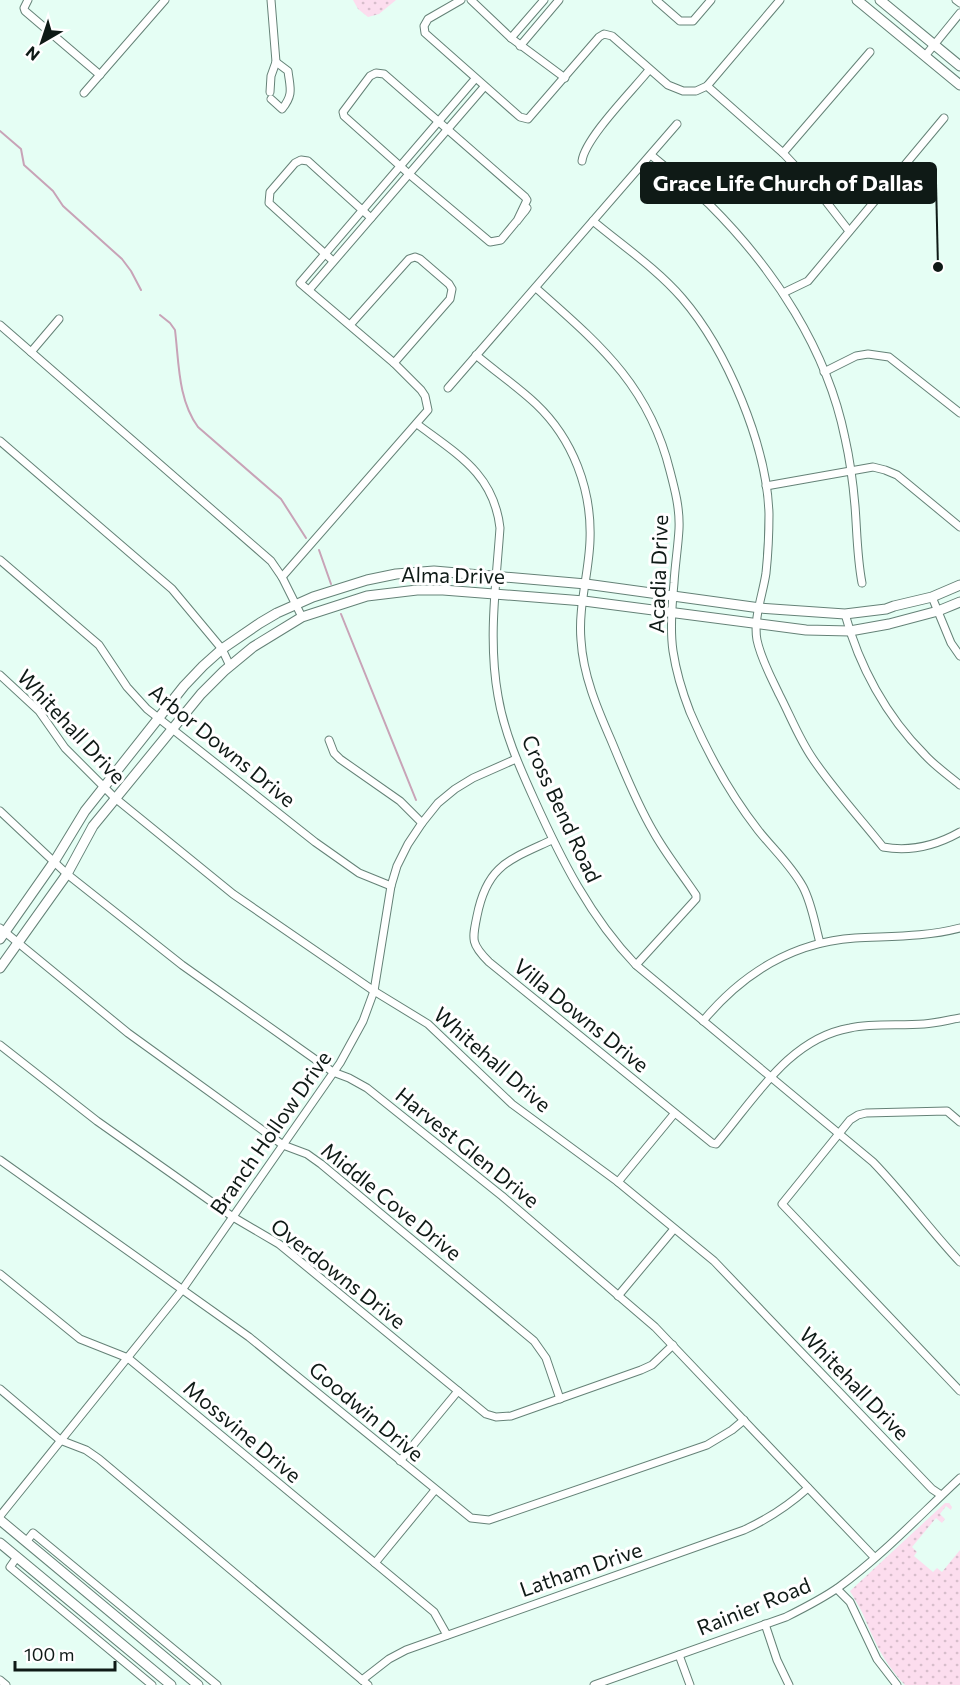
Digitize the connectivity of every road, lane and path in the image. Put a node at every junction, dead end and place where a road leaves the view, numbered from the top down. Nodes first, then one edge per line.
1 (28, 0) edge
2 (165, 0) edge
3 (271, 0) edge
4 (461, 0) edge
5 (471, 0) edge
6 (544, 0) edge
7 (656, 0) edge
8 (711, 0) edge
9 (780, 0) edge
10 (857, 0) edge
11 (880, 0) edge
12 (956, 0) edge
13 (558, 1) edge
14 (960, 3) edge
15 (960, 13) edge
16 (527, 19) junction
17 (536, 26) junction
18 (511, 39) junction
19 (934, 44) junction
20 (520, 46) junction
21 (870, 52) dead end
22 (925, 56) junction
23 (276, 62) junction
24 (960, 66) edge
25 (649, 70) junction
26 (100, 75) junction
27 (565, 78) junction
28 (475, 79) junction
29 (960, 85) edge
30 (707, 86) junction
31 (484, 87) junction
32 (84, 93) dead end
33 (944, 118) dead end
34 (438, 123) junction
35 (677, 124) dead end
36 (447, 130) junction
37 (783, 153) junction
38 (651, 155) junction
39 (582, 162) dead end
40 (400, 166) junction
41 (409, 174) junction
42 (386, 183) junction
43 (394, 191) junction
44 (362, 210) junction
45 (371, 218) junction
46 (593, 221) junction
47 (345, 229) junction
48 (849, 231) junction
49 (354, 237) junction
50 (324, 253) junction
51 (333, 261) junction
52 (312, 268) junction
53 (321, 275) junction
54 (536, 288) junction
55 (309, 290) junction
56 (783, 293) junction
57 (59, 319) dead end
58 (0, 325) edge
59 (350, 325) junction
60 (31, 352) junction
61 (476, 355) junction
62 (394, 363) junction
63 (824, 372) junction
64 (448, 388) dead end
65 (960, 413) edge
66 (417, 424) junction
67 (0, 441) edge
68 (851, 470) junction
69 (766, 486) junction
70 (960, 527) edge
71 (0, 560) edge
72 (497, 576) junction
73 (282, 577) junction
74 (862, 583) dead end
75 (586, 584) junction
76 (960, 585) edge
77 (494, 593) junction
78 (673, 596) junction
79 (932, 597) junction
80 (584, 601) junction
81 (960, 602) edge
82 (297, 604) junction
83 (760, 608) junction
84 (938, 611) junction
85 (672, 613) junction
86 (845, 614) junction
87 (302, 617) junction
88 (755, 624) junction
89 (850, 631) junction
90 (222, 649) junction
91 (960, 656) edge
92 (230, 666) junction
93 (0, 675) edge
94 (159, 717) junction
95 (172, 729) junction
96 (329, 740) dead end
97 (516, 759) junction
98 (960, 785) edge
99 (104, 789) junction
100 (115, 798) junction
101 (0, 811) edge
102 (422, 823) junction
103 (960, 831) edge
104 (552, 840) junction
105 (54, 862) junction
106 (67, 874) junction
107 (391, 886) junction
108 (960, 928) edge
109 (2, 933) edge
110 (820, 943) junction
111 (18, 944) junction
112 (636, 965) junction
113 (0, 968) edge
114 (374, 991) junction
115 (960, 1018) edge
116 (703, 1021) junction
117 (0, 1045) edge
118 (333, 1072) junction
119 (771, 1077) junction
120 (674, 1114) junction
121 (960, 1122) edge
122 (839, 1134) junction
123 (283, 1144) junction
124 (0, 1160) edge
125 (618, 1182) junction
126 (233, 1217) junction
127 (674, 1229) junction
128 (960, 1262) edge
129 (0, 1274) edge
130 (182, 1290) junction
131 (618, 1296) junction
132 (673, 1345) junction
133 (128, 1359) junction
134 (0, 1389) edge
135 (458, 1391) junction
136 (960, 1391) edge
137 (560, 1399) junction
138 (744, 1420) junction
139 (60, 1440) junction
140 (400, 1461) junction
141 (960, 1478) edge
142 (808, 1488) junction
143 (435, 1490) junction
144 (941, 1495) junction
145 (0, 1518) edge
146 (26, 1542) junction
147 (0, 1543) edge
148 (17, 1557) junction
149 (874, 1557) junction
150 (375, 1563) junction
151 (837, 1589) junction
152 (765, 1624) junction
153 (447, 1635) junction
154 (679, 1655) junction
155 (0, 1680) edge
156 (365, 1682) edge
157 (6, 1685) edge
158 (152, 1685) edge
159 (171, 1685) edge
160 (198, 1685) edge
161 (217, 1685) edge
162 (594, 1685) edge
163 (690, 1685) edge
164 (789, 1685) edge
165 (897, 1685) edge

1 - 26 street
2 - 26 street
3 - 23 street
4 - 28 street
5 - 18 street
6 - 16 street
7 - 8 street
9 - 30 street
10 - 22 main road
11 - 19 main road
12 - 14 street
13 - 17 street
15 - 19 street
16 - 17 street
16 - 18 street
17 - 20 street
18 - 20 street
19 - 22 street
19 - 24 main road
20 - 27 street
21 - 37 street
22 - 29 main road
23 - 23 street
25 - 27 street
25 - 30 street
25 - 39 street
26 - 32 street
27 - 31 street
28 - 31 street
28 - 34 street
30 - 37 street
31 - 36 street
33 - 48 street
34 - 36 street
34 - 40 street
34 - 40 street
35 - 38 street
36 - 41 street
36 - 41 street
37 - 48 street
38 - 46 street
38 - 56 street
40 - 41 street
40 - 42 street
41 - 43 street
42 - 43 street
42 - 44 street
43 - 45 street
44 - 45 street
44 - 47 street
44 - 50 street
45 - 49 street
46 - 54 street
46 - 69 street
47 - 49 street
47 - 50 street
48 - 56 street
49 - 51 street
50 - 51 street
50 - 52 street
51 - 53 street
52 - 53 street
52 - 55 street
53 - 55 street
54 - 61 street
54 - 78 street, Acadia Drive
55 - 59 street
56 - 63 street
57 - 60 street
58 - 60 street
59 - 62 street
59 - 62 street
60 - 73 street
61 - 64 street
61 - 75 street
62 - 66 street
63 - 65 street
63 - 68 street
66 - 72 street, Cross Bend Road
66 - 73 street
67 - 90 street
68 - 69 street
68 - 70 street
68 - 74 street
69 - 83 street
71 - 94 street, Arbor Downs Drive
72 - 75 main road, Alma Drive
72 - 77 street, Cross Bend Road
72 - 82 main road, Alma Drive
73 - 82 street
75 - 78 main road, Alma Drive
75 - 80 street
76 - 79 main road, Alma Drive
77 - 80 main road, Alma Drive
77 - 87 main road, Alma Drive
77 - 97 street, Cross Bend Road
78 - 83 main road, Alma Drive
78 - 85 street, Acadia Drive
79 - 84 street
79 - 86 main road, Alma Drive
80 - 85 main road, Alma Drive
80 - 112 street
81 - 84 main road, Alma Drive
82 - 87 street
82 - 90 main road, Alma Drive
83 - 86 main road, Alma Drive
83 - 88 street
84 - 89 main road, Alma Drive
84 - 91 street
85 - 88 main road, Alma Drive
85 - 110 street, Acadia Drive
86 - 89 street
87 - 92 main road, Alma Drive
88 - 89 main road, Alma Drive
88 - 103 street
89 - 98 street
90 - 92 street
90 - 94 main road, Alma Drive
92 - 95 main road, Alma Drive
93 - 99 street, Whitehall Drive
94 - 95 street, Arbor Downs Drive
94 - 99 main road, Alma Drive
95 - 100 main road, Alma Drive
95 - 107 street, Arbor Downs Drive
96 - 102 street
97 - 102 street, Branch Hollow Drive
97 - 104 street, Cross Bend Road
99 - 100 street, Whitehall Drive
99 - 105 main road, Alma Drive
100 - 106 main road, Alma Drive
100 - 114 street, Whitehall Drive
101 - 105 street, Harvest Glen Drive
102 - 107 street, Branch Hollow Drive
104 - 112 street, Cross Bend Road
104 - 120 street, Villa Downs Drive
105 - 106 street, Harvest Glen Drive
105 - 109 main road, Alma Drive
106 - 111 main road, Alma Drive
106 - 118 street, Harvest Glen Drive
107 - 114 street, Branch Hollow Drive
108 - 110 street
109 - 111 street, Middle Cove Drive
110 - 116 street
111 - 113 main road, Alma Drive
111 - 123 street, Middle Cove Drive
112 - 116 street, Cross Bend Road
114 - 118 street, Branch Hollow Drive
114 - 125 street, Whitehall Drive
115 - 119 street
116 - 119 street, Cross Bend Road
117 - 126 street, Overdowns Drive
118 - 123 street, Branch Hollow Drive
118 - 131 street, Harvest Glen Drive
119 - 120 street, Villa Downs Drive
119 - 122 street, Cross Bend Road
120 - 125 street
121 - 122 street
122 - 128 street, Cross Bend Road
122 - 136 street
123 - 126 street, Branch Hollow Drive
123 - 137 street, Middle Cove Drive
124 - 130 street, Goodwin Drive
125 - 127 street, Whitehall Drive
126 - 130 street, Branch Hollow Drive
126 - 135 street, Overdowns Drive
127 - 131 street
127 - 144 street, Whitehall Drive
129 - 133 street, Mossvine Drive
130 - 133 street, Branch Hollow Drive
130 - 140 street, Goodwin Drive
131 - 132 street, Harvest Glen Drive
132 - 137 street, Overdowns Drive
132 - 138 street, Harvest Glen Drive
133 - 139 street, Branch Hollow Drive
133 - 150 street, Mossvine Drive
134 - 139 street
135 - 137 street, Overdowns Drive
135 - 140 street
138 - 142 street, Harvest Glen Drive
138 - 143 street, Goodwin Drive
139 - 145 street, Branch Hollow Drive
139 - 156 street
140 - 143 street, Goodwin Drive
141 - 144 street, Rainier Road
142 - 149 street, Harvest Glen Drive
142 - 153 street, Latham Drive
143 - 150 street
144 - 149 street, Rainier Road
145 - 146 main road
146 - 160 main road
146 - 161 street
147 - 148 main road
148 - 158 street
148 - 159 main road
149 - 151 street, Rainier Road
150 - 153 street, Mossvine Drive
151 - 152 street, Rainier Road
151 - 165 street
152 - 154 street, Rainier Road
152 - 164 street
153 - 156 street, Latham Drive
154 - 162 street, Rainier Road
154 - 163 street
155 - 157 street

